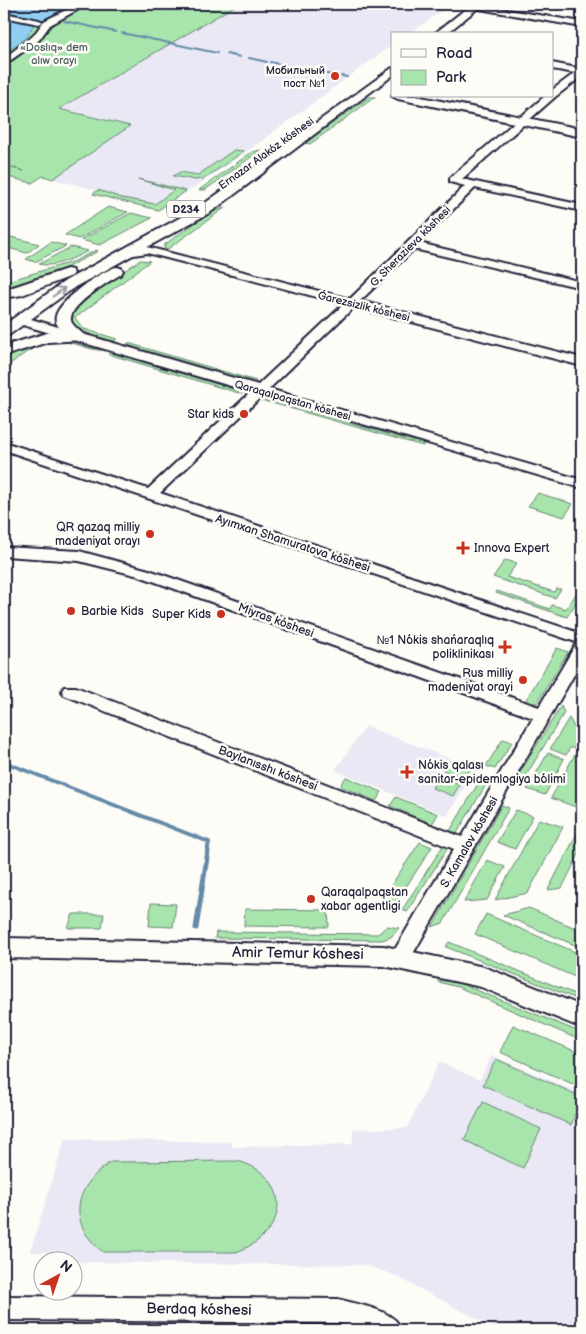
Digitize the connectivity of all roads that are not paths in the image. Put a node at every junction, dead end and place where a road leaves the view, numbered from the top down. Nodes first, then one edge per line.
1 (84, 4) edge
2 (472, 5) edge
3 (4, 15) edge
4 (43, 22) junction
5 (582, 25) edge
6 (428, 32) edge
7 (441, 32) edge
8 (4, 62) edge
9 (391, 62) edge
10 (554, 66) edge
11 (582, 72) edge
12 (391, 73) edge
13 (380, 91) edge
14 (554, 94) edge
15 (409, 98) edge
16 (433, 98) edge
17 (550, 98) edge
18 (526, 119) junction
19 (582, 127) edge
20 (582, 133) edge
21 (253, 168) junction
22 (473, 184) junction
23 (582, 208) edge
24 (180, 226) junction
25 (412, 245) junction
26 (147, 250) junction
27 (127, 253) junction
28 (67, 273) junction
29 (582, 285) edge
30 (4, 294) edge
31 (352, 303) junction
32 (4, 316) edge
33 (20, 320) junction
34 (4, 332) edge
35 (78, 338) junction
36 (4, 351) edge
37 (582, 362) edge
38 (260, 390) junction
39 (4, 446) edge
40 (582, 484) edge
41 (150, 495) junction
42 (4, 551) edge
43 (582, 639) edge
44 (582, 648) edge
45 (70, 691) dead end
46 (543, 715) junction
47 (466, 846) junction
48 (4, 948) edge
49 (400, 958) junction
50 (582, 1017) edge
51 (4, 1308) edge
52 (390, 1330) edge

1 - 4 street
2 - 5 street
2 - 6 main road
2 - 7 main road
3 - 4 street
4 - 8 street
9 - 13 main road, Ernazar Alakóz kóshesi / D234
10 - 11 street
11 - 14 street
12 - 13 main road, Ernazar Alakóz kóshesi / D234
13 - 21 main road, Ernazar Alakóz kóshesi / D234
15 - 18 main road
16 - 18 main road
17 - 18 street
18 - 19 main road
18 - 20 main road
18 - 22 street
21 - 24 main road, Ernazar Alakóz kóshesi / D234
21 - 28 main road, Ernazar Alakóz kóshesi / D234
22 - 23 street
22 - 25 street, G. Sherazieva kóshesi
24 - 26 main road
24 - 27 main road, Ernazar Alakóz kóshesi / D234
25 - 29 street
25 - 31 street, G. Sherazieva kóshesi
26 - 27 street
26 - 31 street, Ǵarezsizlik kóshesi
26 - 35 main road
33 -> 27 main road, Ernazar Alakóz kóshesi / D234
28 - 30 main road
28 - 32 main road, Ernazar Alakóz kóshesi / D234
31 - 37 street, Ǵarezsizlik kóshesi
31 - 38 street, G. Sherazieva kóshesi
32 - 33 main road, Qaraqalpaqstan kóshesi
33 - 34 main road, D234
33 - 35 street, Qaraqalpaqstan kóshesi
35 - 36 main road
35 - 38 street, Qaraqalpaqstan kóshesi
38 - 40 street, Qaraqalpaqstan kóshesi
38 - 41 street, G. Sherazieva kóshesi
39 - 41 street, Ayımxan Shamuratova kóshesi
41 - 43 street, Ayımxan Shamuratova kóshesi
42 - 46 street, Miyras kóshesi
44 - 46 street, S. Kamalov kóshesi
45 - 47 street, Baylanısshı kóshesi
46 - 47 street, S. Kamalov kóshesi
47 - 49 street, S. Kamalov kóshesi
48 - 49 main road, Amir Temur kóshesi
49 - 50 main road, Amir Temur kóshesi
51 - 52 street, Berdaq kóshesi

